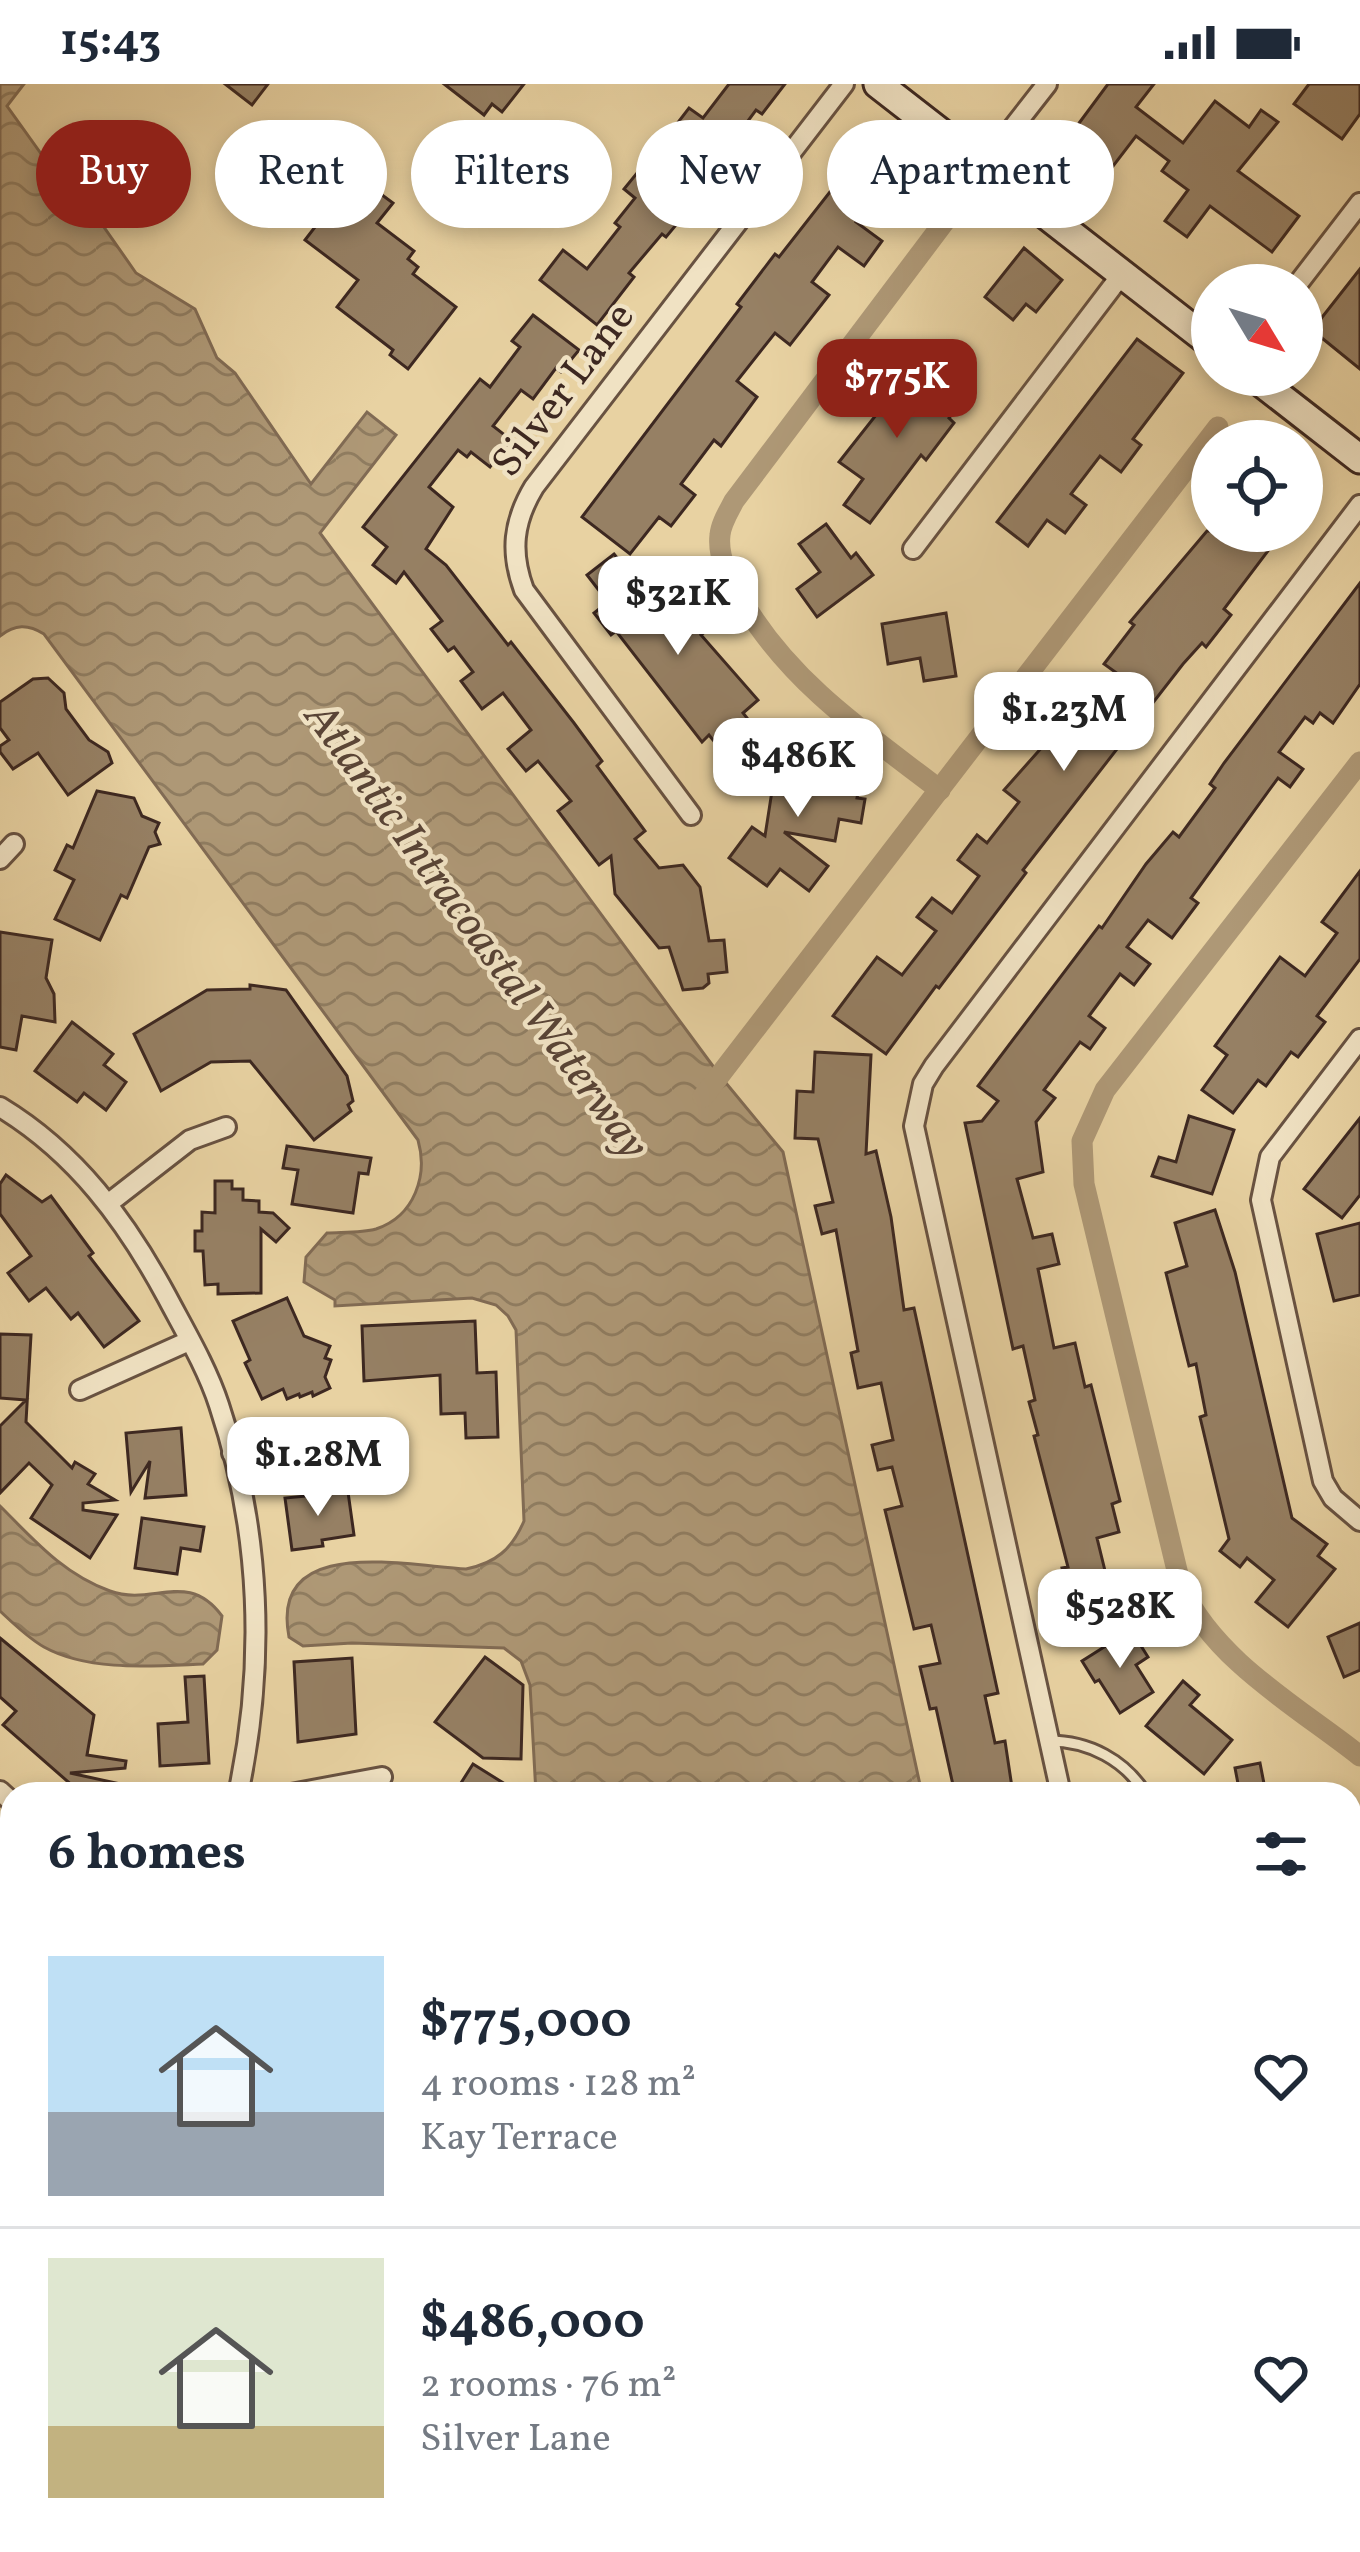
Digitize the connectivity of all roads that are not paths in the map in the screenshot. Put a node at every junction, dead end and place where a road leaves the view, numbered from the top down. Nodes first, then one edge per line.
1 (844, 84) edge
2 (878, 84) edge
3 (1047, 84) edge
4 (924, 120) edge
5 (1019, 120) edge
6 (1360, 203) edge
7 (1063, 228) edge
8 (1313, 264) edge
9 (1122, 274) junction
10 (1191, 328) edge
11 (1279, 396) edge
12 (1360, 459) edge
13 (1360, 505) edge
14 (914, 549) dead end
15 (692, 815) dead end
16 (14, 844) dead end
17 (0, 860) edge
18 (1360, 1039) edge
19 (0, 1107) edge
20 (226, 1127) dead end
21 (109, 1203) junction
22 (189, 1341) junction
23 (80, 1390) dead end
24 (379, 1440) dead end
25 (232, 1453) junction
26 (1360, 1521) edge
27 (1049, 1742) junction
28 (382, 1777) dead end
29 (240, 1782) edge
30 (355, 1782) edge
31 (1057, 1782) edge
32 (1137, 1782) edge

1 - 15 street, Silver Lane
2 - 4 street
3 - 5 street
6 - 8 street
7 - 9 street
9 - 10 street
9 - 14 street
11 - 12 street
13 - 27 street
16 - 17 street
18 - 26 street
19 - 21 street
20 - 21 street
21 - 22 street
22 - 23 street
22 - 25 street
24 - 25 street
25 - 29 street
27 - 31 street
27 - 32 lane
28 - 30 street

